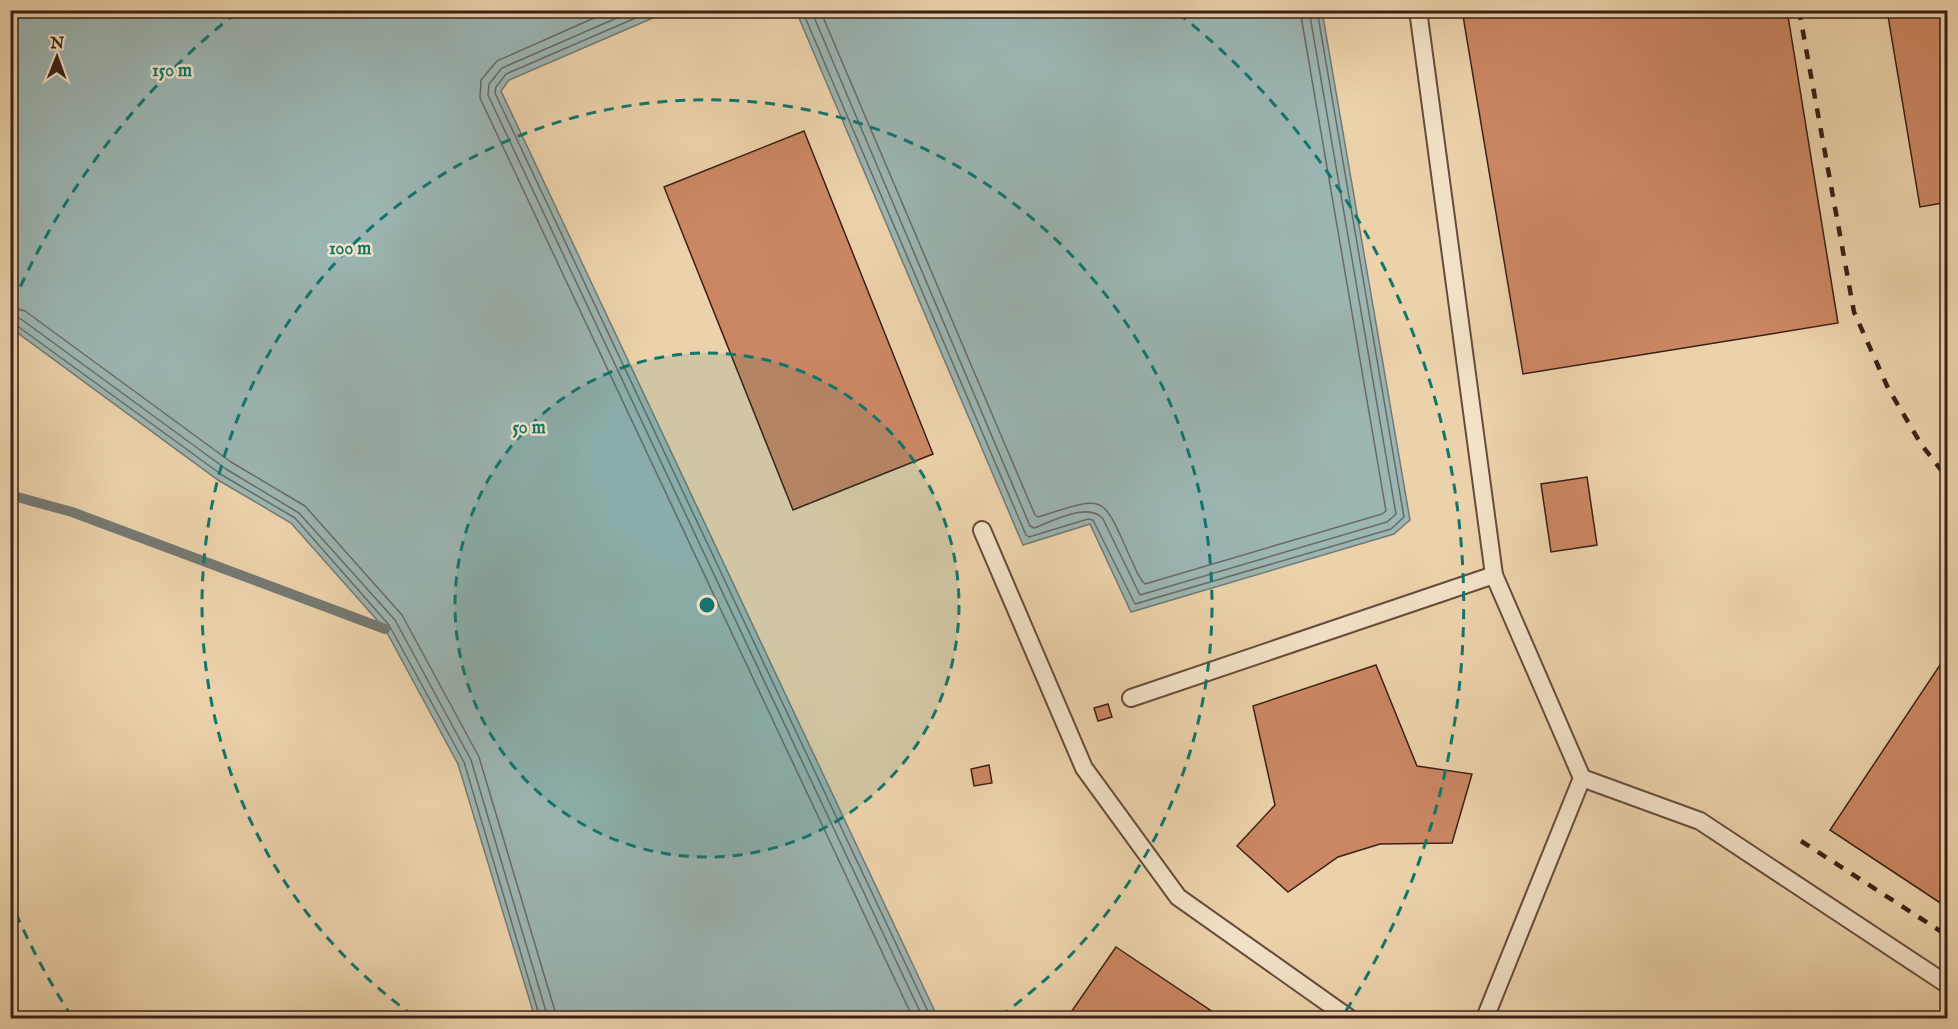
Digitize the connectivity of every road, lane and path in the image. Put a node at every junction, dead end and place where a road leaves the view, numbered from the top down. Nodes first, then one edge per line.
1 (1418, 10) edge
2 (982, 530) dead end
3 (1494, 575) junction
4 (1131, 698) dead end
5 (1582, 777) junction
6 (1947, 985) edge
7 (1349, 1018) edge
8 (1485, 1018) edge

1 - 3 lane
2 - 7 lane
3 - 4 lane
3 - 5 lane
5 - 6 lane
5 - 8 lane

